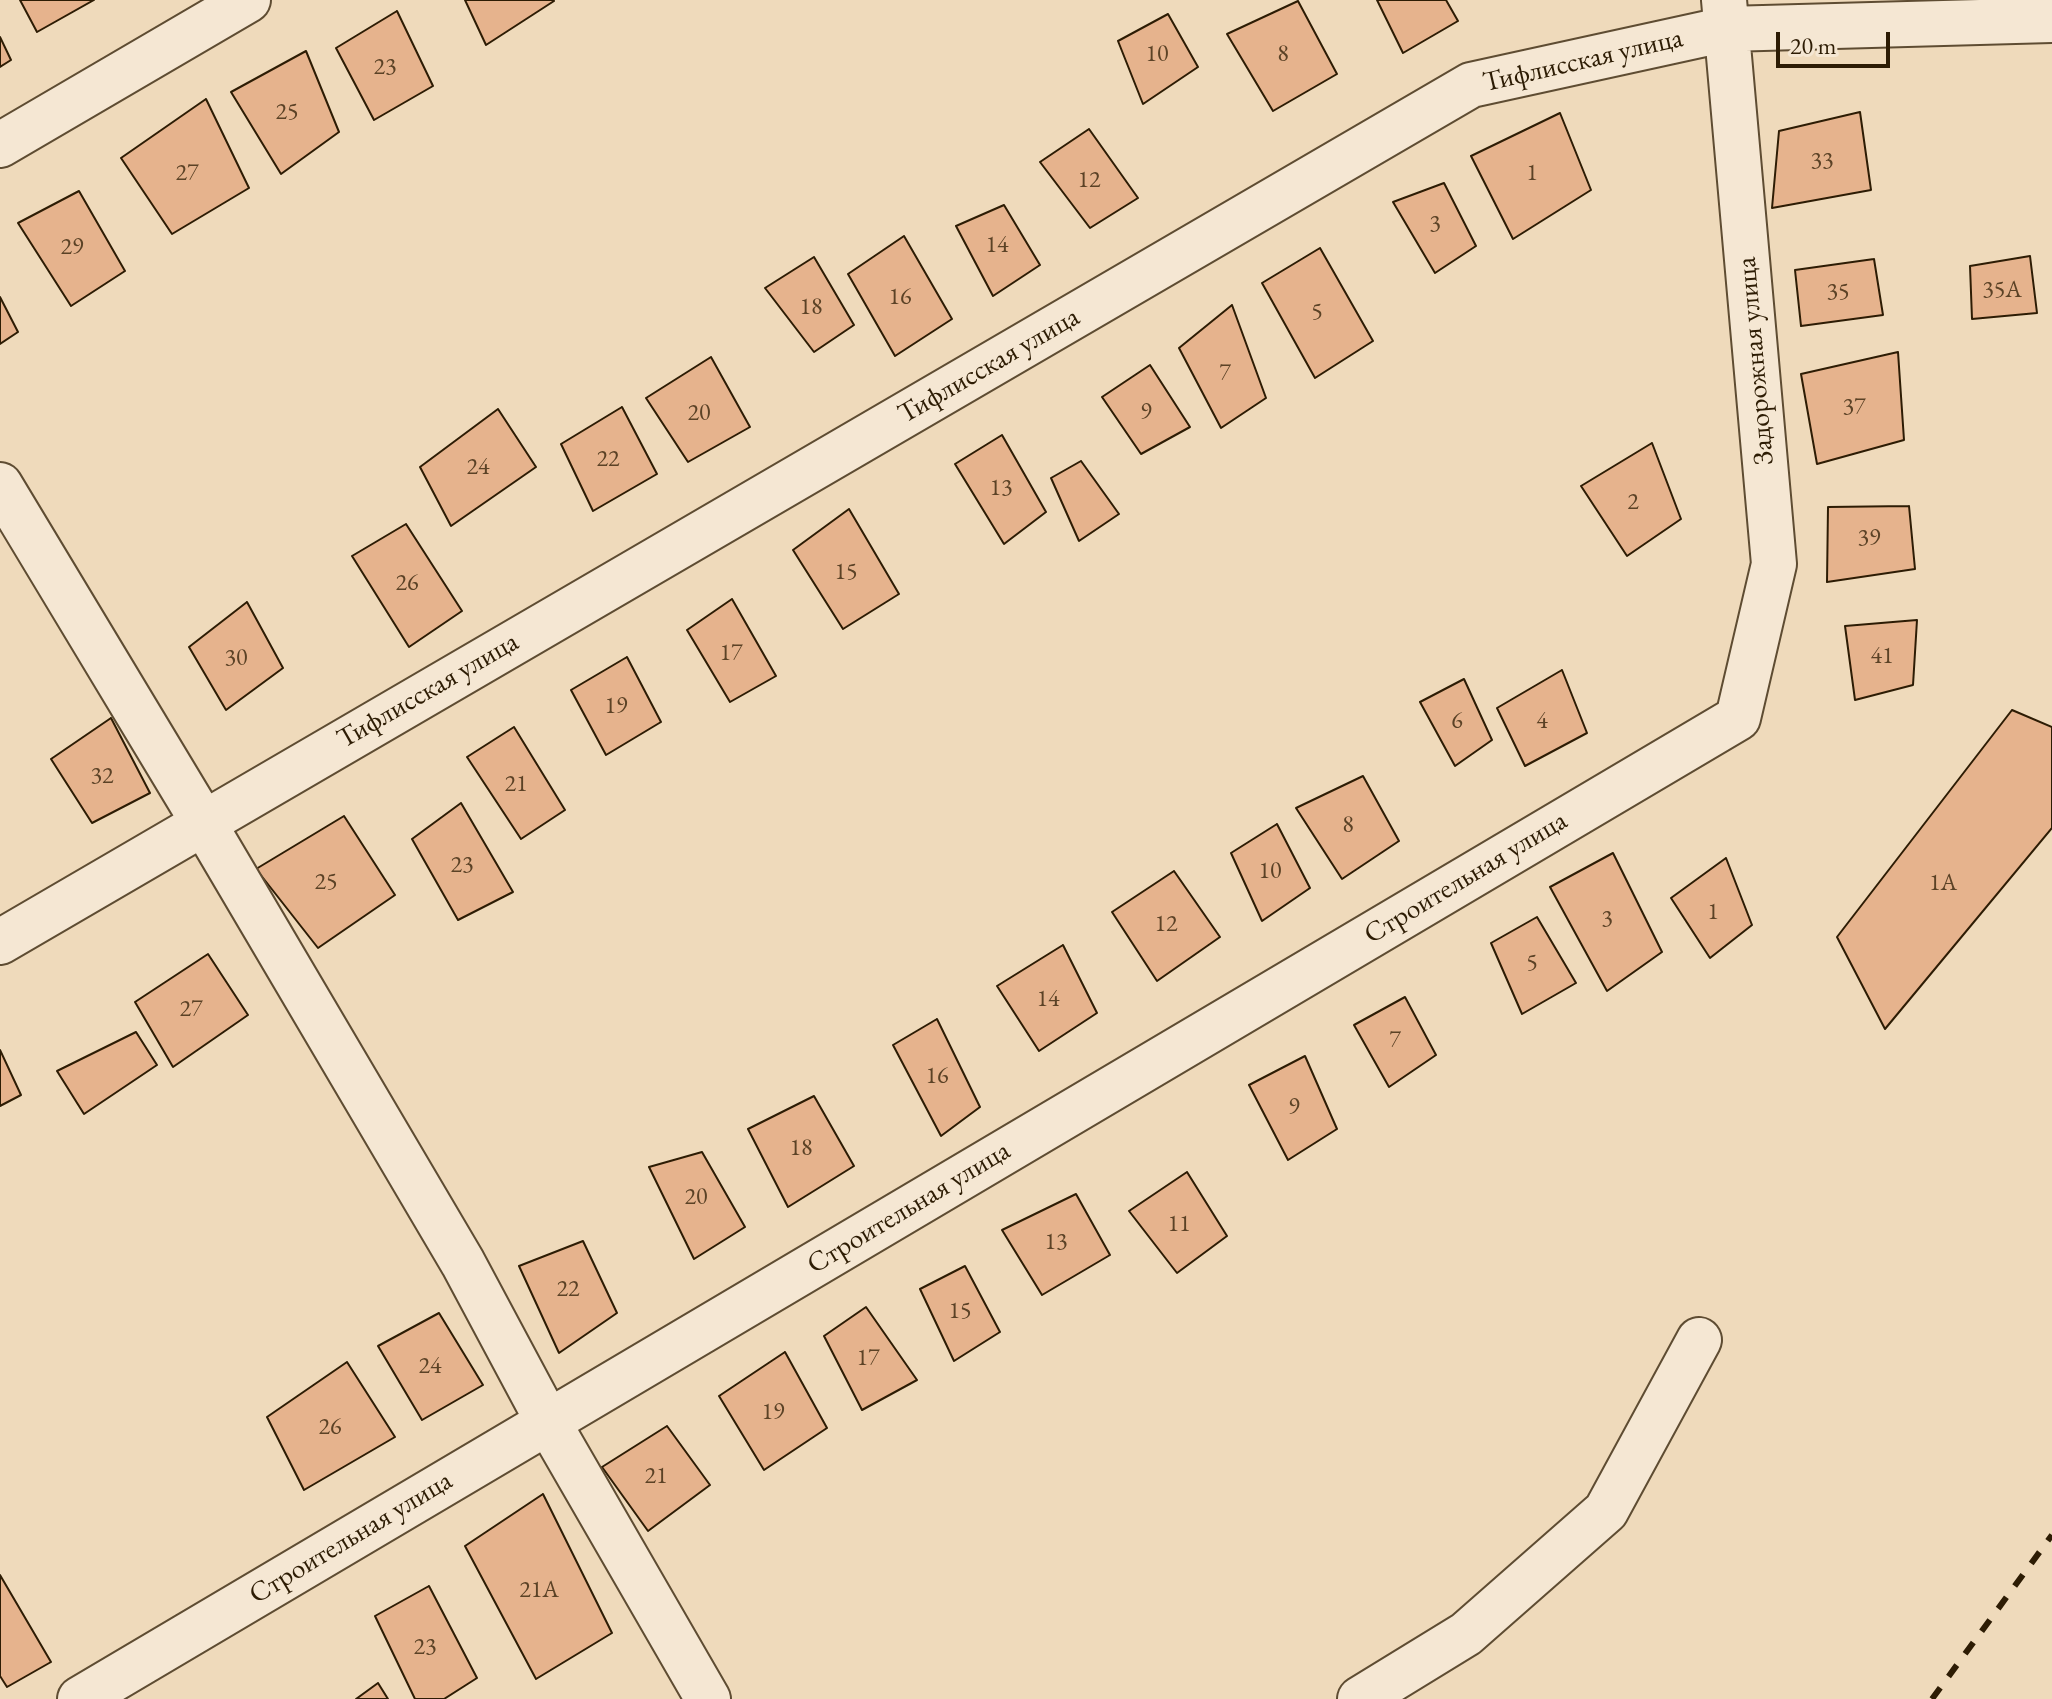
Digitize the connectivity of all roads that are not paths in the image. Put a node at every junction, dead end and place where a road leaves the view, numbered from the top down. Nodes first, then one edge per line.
1 (248, 0) edge
2 (1726, 15) edge
3 (2052, 20) edge
4 (0, 145) edge
5 (0, 485) edge
6 (1738, 718) joint
7 (203, 822) junction
8 (0, 942) edge
9 (1699, 1340) dead end
10 (548, 1422) junction
11 (80, 1699) edge
12 (708, 1699) edge
13 (1360, 1699) edge

1 - 4 street
2 - 3 street, Тифлисская улица
2 - 6 street, Задорожная улица
2 - 7 street, Тифлисская улица
5 - 7 street
6 - 10 street, Строительная улица
7 - 8 street, Тифлисская улица
7 - 10 street
9 - 13 street
10 - 11 street, Строительная улица
10 - 12 street

